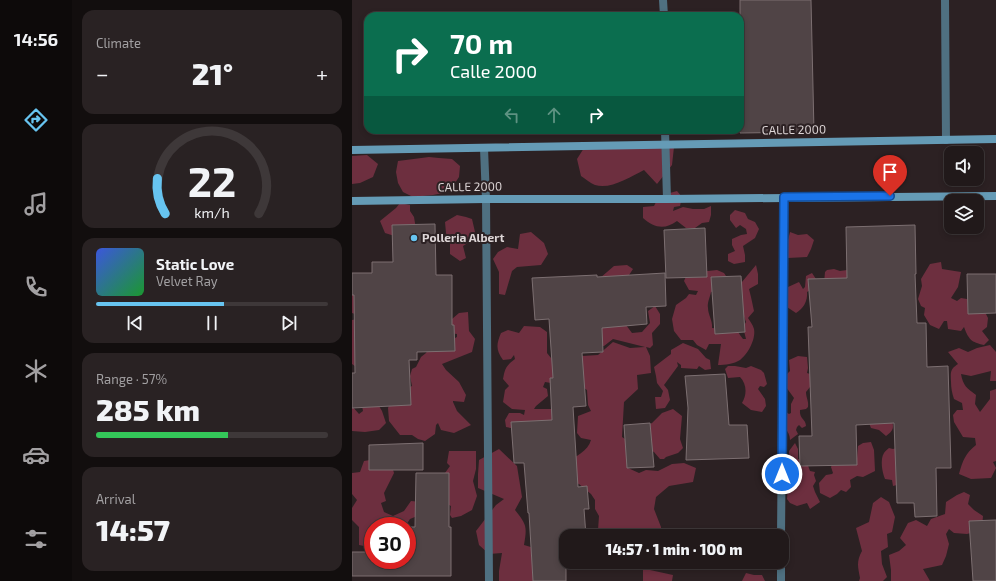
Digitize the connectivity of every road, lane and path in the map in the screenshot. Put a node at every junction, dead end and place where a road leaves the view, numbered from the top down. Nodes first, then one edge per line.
1 (664, 0) edge
2 (945, 0) edge
3 (664, 12) edge
4 (665, 134) edge
5 (996, 139) edge
6 (946, 140) junction
7 (665, 144) junction
8 (484, 148) junction
9 (352, 150) edge
10 (996, 196) edge
11 (784, 197) junction
12 (486, 199) junction
13 (667, 199) junction
14 (352, 201) edge
15 (781, 529) edge
16 (781, 569) edge
17 (489, 581) edge
18 (781, 581) edge

1 - 3 street
2 - 6 street
4 - 7 street
5 - 6 street, CALLE 2000
6 - 7 street, CALLE 2000
7 - 8 street, CALLE 2000
7 - 13 street
8 - 9 street, CALLE 2000
8 - 12 street
10 - 11 street, CALLE 2000
11 - 13 street, CALLE 2000
11 - 15 street
12 - 13 street, CALLE 2000
12 - 14 street, CALLE 2000
12 - 17 street
16 - 18 street

